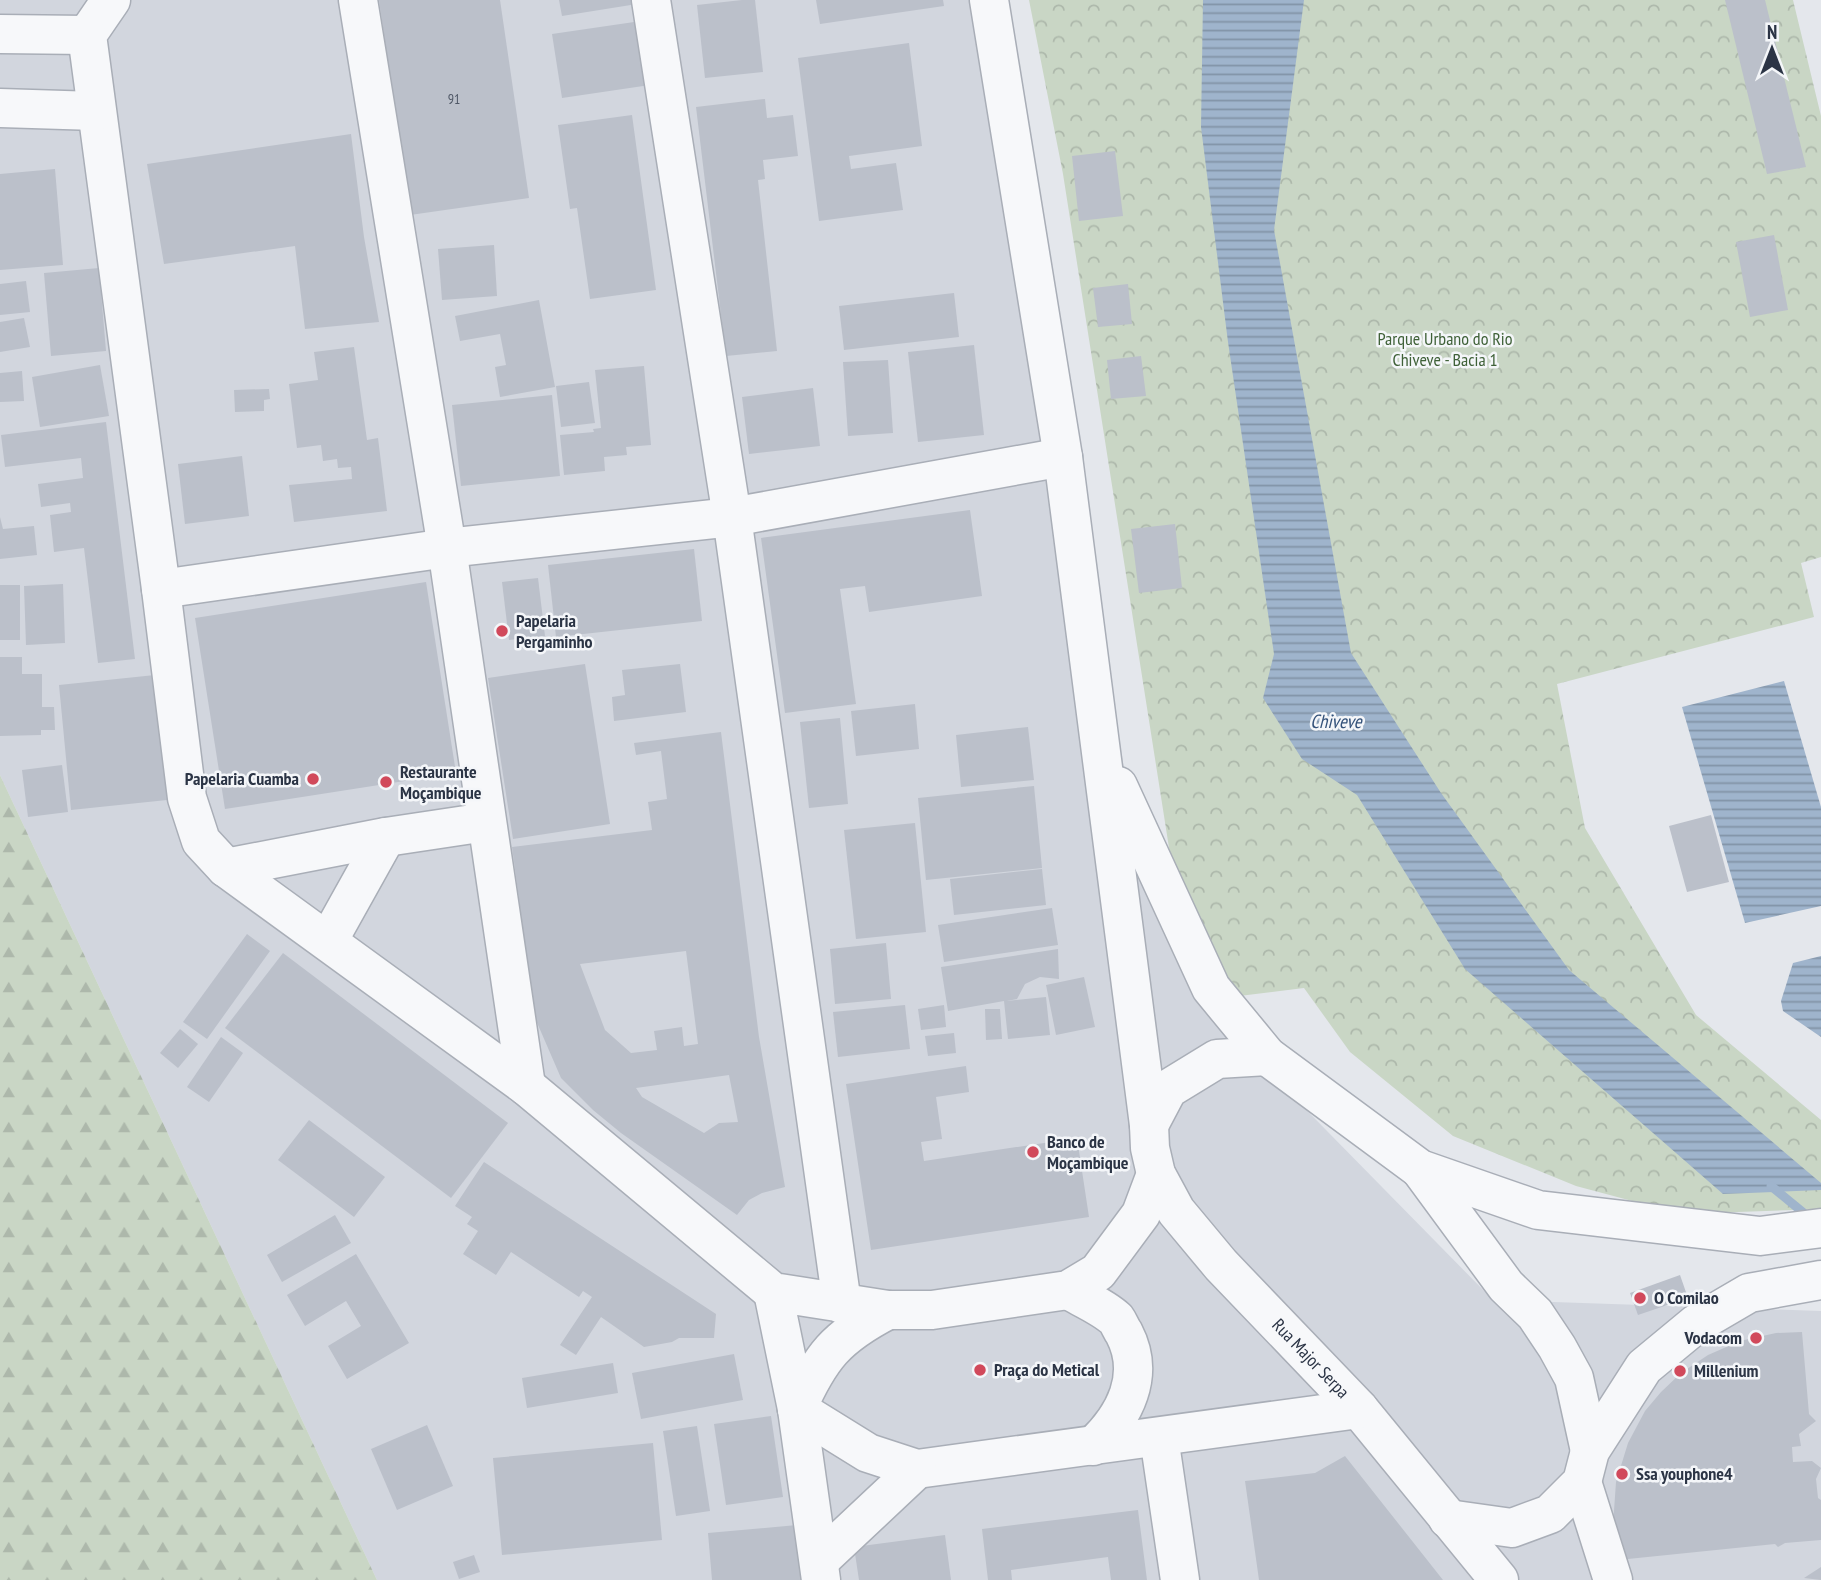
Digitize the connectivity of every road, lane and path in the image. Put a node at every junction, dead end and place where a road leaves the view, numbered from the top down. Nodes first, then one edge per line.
1 (111, 0) edge
2 (358, 0) edge
3 (651, 0) edge
4 (989, 0) edge
5 (0, 34) edge
6 (87, 36) junction
7 (0, 108) edge
8 (96, 111) junction
9 (1063, 457) junction
10 (732, 517) junction
11 (447, 548) junction
12 (161, 589) junction
13 (1103, 752) junction
14 (486, 822) junction
15 (386, 837) junction
16 (226, 867) junction
17 (328, 941) junction
18 (1267, 1056) junction
19 (526, 1086) junction
20 (1149, 1125) junction
21 (1420, 1169) junction
22 (1156, 1174) junction
23 (1821, 1228) edge
24 (1811, 1281) edge
25 (1068, 1290) junction
26 (773, 1292) junction
27 (842, 1304) junction
28 (888, 1310) junction
29 (797, 1409) junction
30 (1359, 1409) junction
31 (1159, 1437) junction
32 (1093, 1446) junction
33 (1586, 1466) junction
34 (917, 1469) junction
35 (1448, 1519) junction
36 (820, 1571) edge
37 (1180, 1580) edge
38 (1499, 1580) edge
39 (1613, 1580) edge

1 - 6 street
2 - 11 street
3 - 10 street
4 - 9 street, Rua Major Serpa
5 - 6 street
6 - 8 street
7 - 8 street
8 - 12 street
9 - 10 street
9 - 13 street, Rua Major Serpa
10 - 11 street
10 - 27 street
11 - 12 street
11 - 14 street
12 - 16 street
13 - 18 street
13 - 20 street, Rua Major Serpa
14 - 15 street
14 - 19 street
15 - 16 street
15 - 17 street
16 - 17 street
17 - 19 street
18 - 20 street
18 - 21 street
19 - 26 street
20 - 22 street, Rua Major Serpa
21 - 23 street
21 - 33 street
22 - 25 street
22 - 30 street, Rua Major Serpa
24 - 33 street
25 - 28 street
25 - 32 street
26 - 27 street
26 - 29 street
27 - 28 street
28 - 29 street
29 - 34 street
29 - 36 street
30 - 31 street
30 - 35 street, Rua Major Serpa
31 - 32 street
31 - 37 street
32 - 34 street
33 - 35 street
33 - 39 street
34 - 36 street
35 - 38 street, Rua Major Serpa

